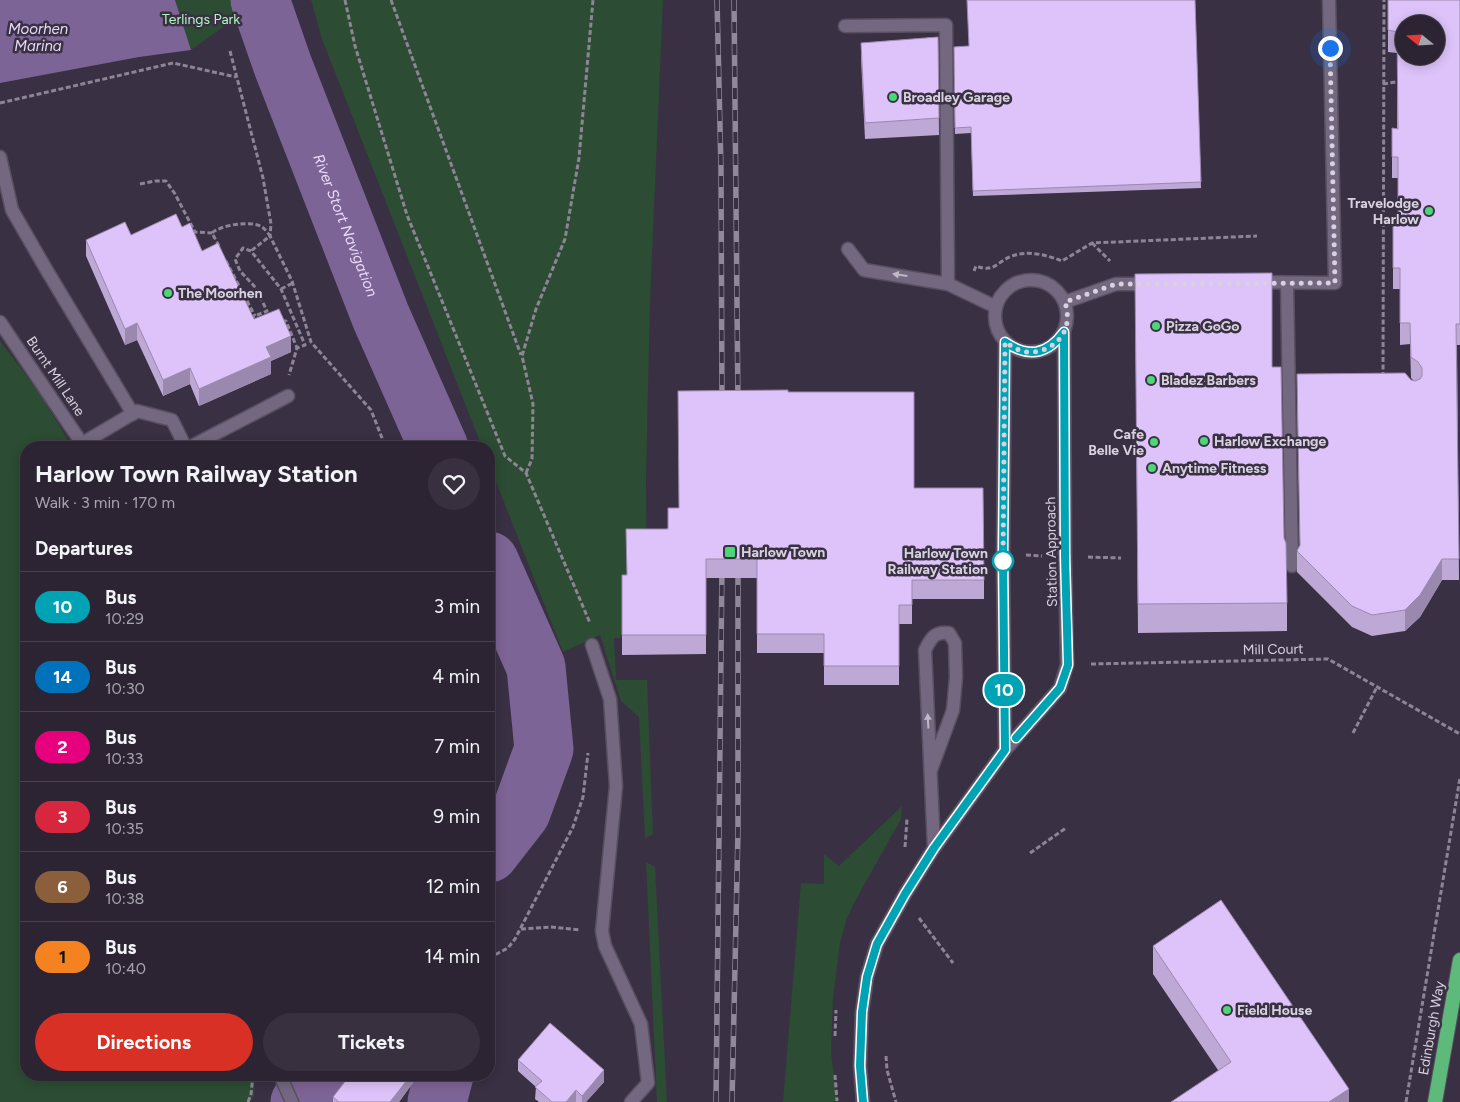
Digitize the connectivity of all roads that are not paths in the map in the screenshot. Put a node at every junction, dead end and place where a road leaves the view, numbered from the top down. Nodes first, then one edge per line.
1 (1330, 0) edge
2 (845, 26) dead end
3 (0, 157) edge
4 (848, 249) dead end
5 (1239, 282) edge
6 (1287, 283) junction
7 (948, 284) junction
8 (1163, 284) edge
9 (1065, 302) junction
10 (996, 307) junction
11 (0, 322) edge
12 (1064, 332) junction
13 (1005, 342) junction
14 (288, 396) road end
15 (133, 414) junction
16 (81, 441) edge
17 (90, 441) edge
18 (183, 441) edge
19 (201, 441) edge
20 (1292, 566) dead end
21 (592, 645) road end
22 (1005, 750) junction
23 (931, 770) junction
24 (934, 848) junction
25 (1460, 960) edge
26 (283, 1081) edge
27 (292, 1102) edge
28 (631, 1102) edge
29 (863, 1102) edge
30 (1435, 1102) edge

1 - 6 street
2 - 7 street
3 - 15 street
7 -> 4 street
5 - 6 street
6 - 20 street
7 - 10 street
8 - 9 street
9 - 10 street
9 - 12 street, Station Approach
10 - 13 street
11 - 16 street, Burnt Mill Lane
12 - 13 street
12 - 22 street, Station Approach
13 - 22 street
14 - 19 street
15 - 17 street
15 - 18 street
21 - 28 street
22 - 24 street, Station Approach
23 -> 23 street
23 - 24 street
24 - 29 street, Station Approach
25 - 30 highway, Edinburgh Way
26 - 27 street

